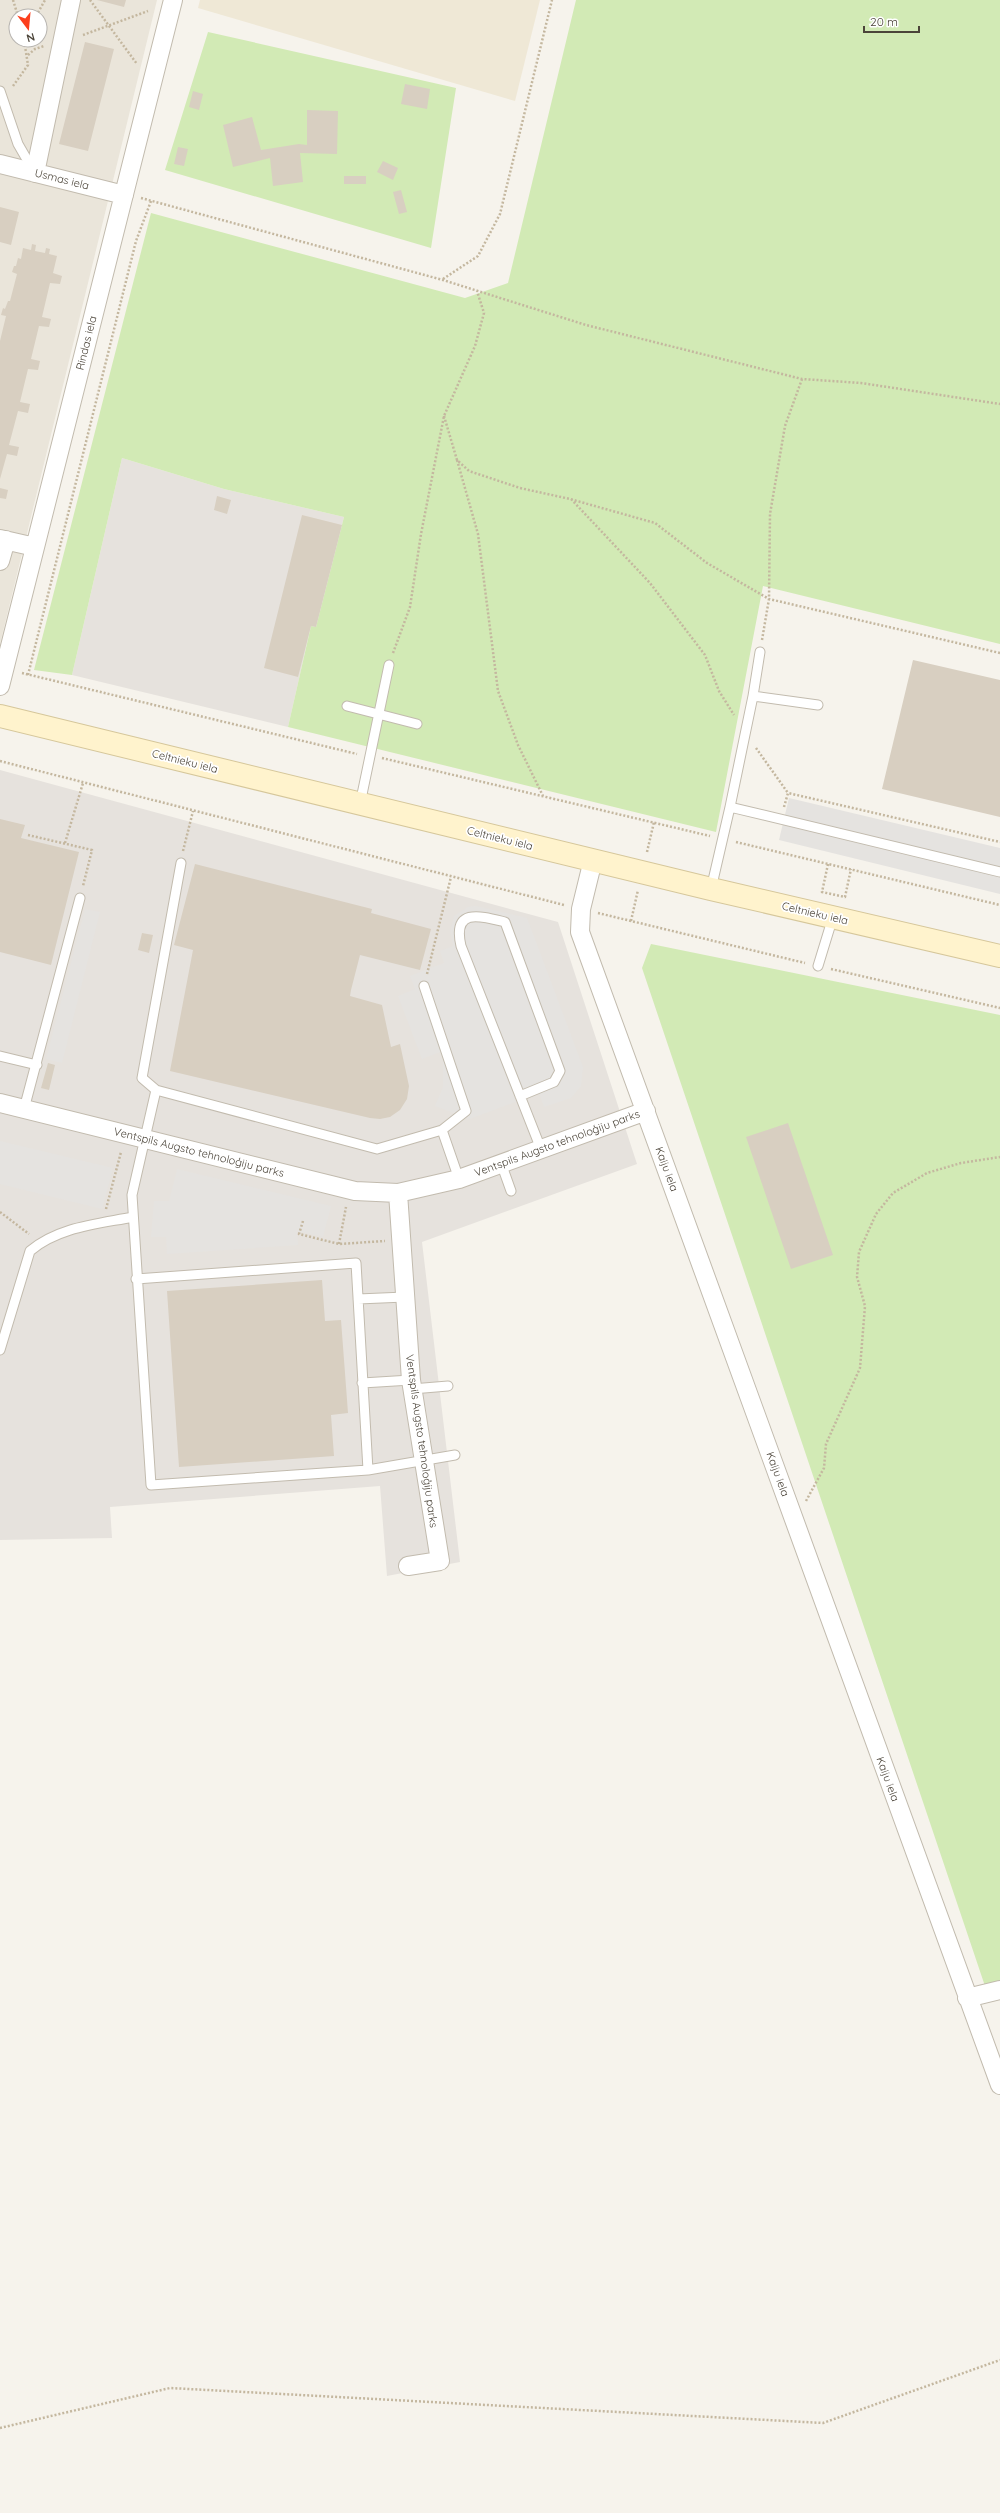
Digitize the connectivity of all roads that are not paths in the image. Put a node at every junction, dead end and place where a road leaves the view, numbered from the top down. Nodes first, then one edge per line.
1 (71, 0) edge
2 (172, 0) edge
3 (0, 91) edge
4 (0, 164) edge
5 (35, 173) junction
6 (124, 195) junction
7 (3, 539) edge
8 (35, 547) junction
9 (0, 561) edge
10 (760, 652) road end
11 (389, 665) road end
12 (2, 678) edge
13 (753, 696) junction
14 (818, 705) dead end
15 (347, 706) dead end
16 (378, 714) junction
17 (0, 716) edge
18 (417, 724) dead end
19 (360, 804) junction
20 (730, 807) junction
21 (593, 860) junction
22 (181, 864) road end
23 (1000, 872) edge
24 (711, 889) junction
25 (80, 898) road end
26 (833, 917) junction
27 (1000, 956) edge
28 (818, 966) road end
29 (424, 986) road end
30 (0, 1056) edge
31 (37, 1065) junction
32 (156, 1090) junction
33 (520, 1096) junction
34 (0, 1103) edge
35 (24, 1109) junction
36 (646, 1111) junction
37 (442, 1130) junction
38 (143, 1139) junction
39 (541, 1149) junction
40 (501, 1163) junction
41 (459, 1179) junction
42 (511, 1191) dead end
43 (398, 1193) junction
44 (133, 1217) junction
45 (136, 1279) junction
46 (405, 1297) junction
47 (358, 1299) junction
48 (0, 1350) edge
49 (362, 1383) junction
50 (411, 1384) junction
51 (448, 1386) dead end
52 (455, 1455) dead end
53 (423, 1460) junction
54 (368, 1470) junction
55 (408, 1566) dead end
56 (1000, 1990) edge
57 (967, 1998) junction
58 (1000, 2085) edge

1 - 5 street
2 - 6 street, Rindas iela
3 - 5 lane
4 - 5 street, Usmas iela
5 - 6 street, Usmas iela
6 - 8 street, Rindas iela
7 - 8 street
7 - 9 street
8 - 12 street, Rindas iela
10 - 13 lane
11 - 16 lane
13 - 14 lane
13 - 20 lane
15 - 16 lane
16 - 18 lane
16 - 19 lane
17 - 19 street, Celtnieku iela
19 - 21 street, Celtnieku iela
20 - 23 lane
20 - 24 lane
21 - 24 street, Celtnieku iela
21 - 36 street, Kaiju iela
22 - 32 lane
24 - 26 street, Celtnieku iela
25 - 31 lane
26 - 27 street, Celtnieku iela
26 - 28 lane
29 - 37 lane
30 - 31 lane
31 - 35 lane
32 - 37 lane
32 - 38 lane
33 - 33 lane
33 - 39 lane
34 - 35 street, Ventspils Augsto tehnoloģiju parks
35 - 38 street, Ventspils Augsto tehnoloģiju parks
36 - 39 street, Ventspils Augsto tehnoloģiju parks
36 - 57 street, Kaiju iela
37 - 41 lane
38 - 43 street, Ventspils Augsto tehnoloģiju parks
38 - 44 lane
39 - 40 street, Ventspils Augsto tehnoloģiju parks
40 - 41 street, Ventspils Augsto tehnoloģiju parks
40 - 42 lane
41 - 43 street, Ventspils Augsto tehnoloģiju parks
43 - 46 street, Ventspils Augsto tehnoloģiju parks
44 - 45 lane
44 - 48 lane
45 - 47 lane
45 - 54 lane
46 - 47 lane
46 - 50 street, Ventspils Augsto tehnoloģiju parks
47 - 49 lane
49 - 50 lane
49 - 54 lane
50 - 51 lane
50 - 53 street, Ventspils Augsto tehnoloģiju parks
52 - 53 lane
53 - 54 lane
53 - 55 street, Ventspils Augsto tehnoloģiju parks
56 - 57 street
57 - 58 street, Kaiju iela

